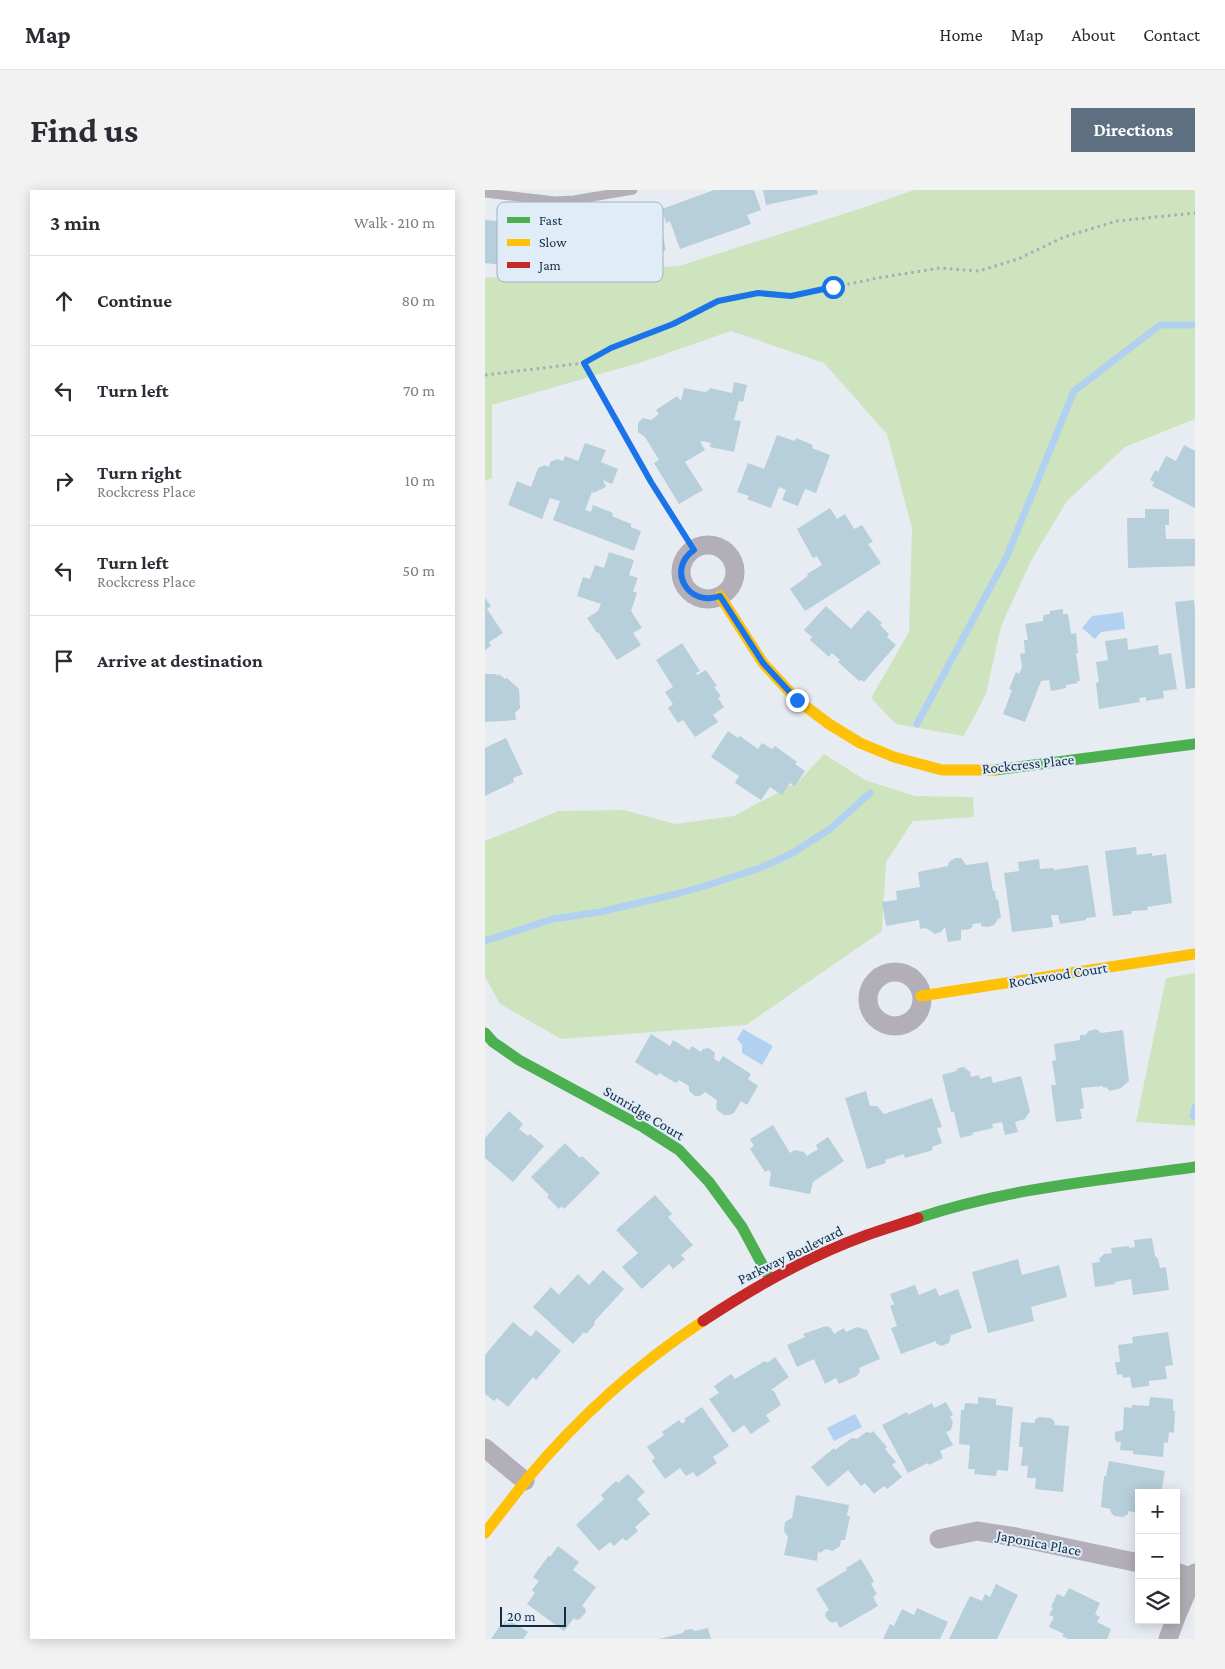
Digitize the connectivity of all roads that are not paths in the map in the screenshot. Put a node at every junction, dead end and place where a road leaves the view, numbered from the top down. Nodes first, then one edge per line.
1 (633, 190) edge
2 (485, 194) edge
3 (720, 596) junction
4 (1195, 744) edge
5 (1195, 954) edge
6 (921, 996) dead end
7 (485, 1034) edge
8 (1195, 1167) edge
9 (770, 1279) junction
10 (485, 1448) edge
11 (525, 1481) junction
12 (485, 1533) edge
13 (939, 1539) dead end
14 (1135, 1562) edge
15 (1188, 1574) edge
16 (1180, 1603) edge
17 (1174, 1624) edge
18 (1168, 1639) edge

1 - 2 lane
3 - 3 street
3 - 4 street, Rockcress Place
5 - 6 street, Rockwood Court
7 - 9 street, Sunridge Court
8 - 9 street, Parkway Boulevard
9 - 11 street, Parkway Boulevard
10 - 11 street
11 - 12 street, Parkway Boulevard
13 - 14 street, Japonica Place
15 - 16 street
17 - 18 street

